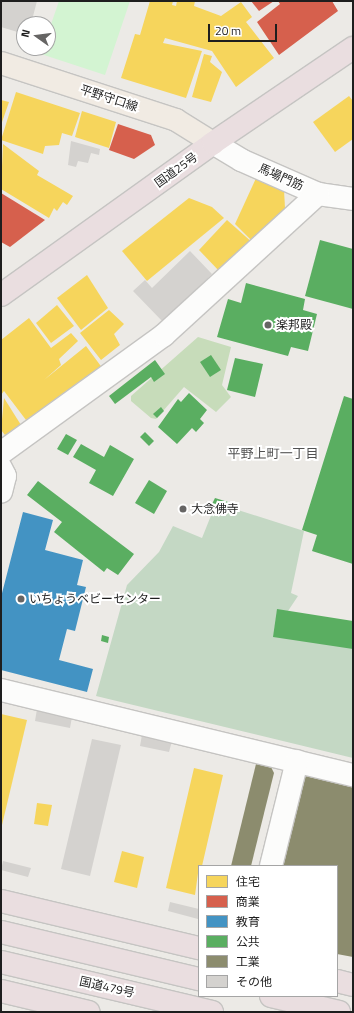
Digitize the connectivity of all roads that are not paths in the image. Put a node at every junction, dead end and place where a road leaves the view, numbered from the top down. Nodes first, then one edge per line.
1 (353, 48) edge
2 (1, 63) edge
3 (213, 143) junction
4 (318, 194) junction
5 (353, 199) edge
6 (1, 295) edge
7 (1, 453) edge
8 (1, 468) edge
9 (1, 492) edge
10 (1, 690) edge
11 (297, 761) junction
12 (353, 775) edge
13 (271, 865) edge
14 (1, 901) edge
15 (1, 932) edge
16 (198, 948) edge
17 (1, 962) edge
18 (198, 979) edge
19 (338, 981) edge
20 (353, 985) edge
21 (1, 991) edge
22 (275, 997) edge
23 (89, 1012) edge
24 (212, 1012) edge
25 (339, 1012) edge

1 - 3 highway, 国道25号
2 - 3 main road, 平野守口線
3 - 4 street, 馬場門筋
3 - 6 highway, 国道25号
4 - 5 street, 馬場門筋
4 - 7 street
8 - 9 street
10 - 11 street
11 - 12 street
11 - 13 street
14 - 16 highway
15 - 18 highway
17 - 24 highway, 国道479号
19 - 20 highway
21 - 23 highway
22 - 25 highway

